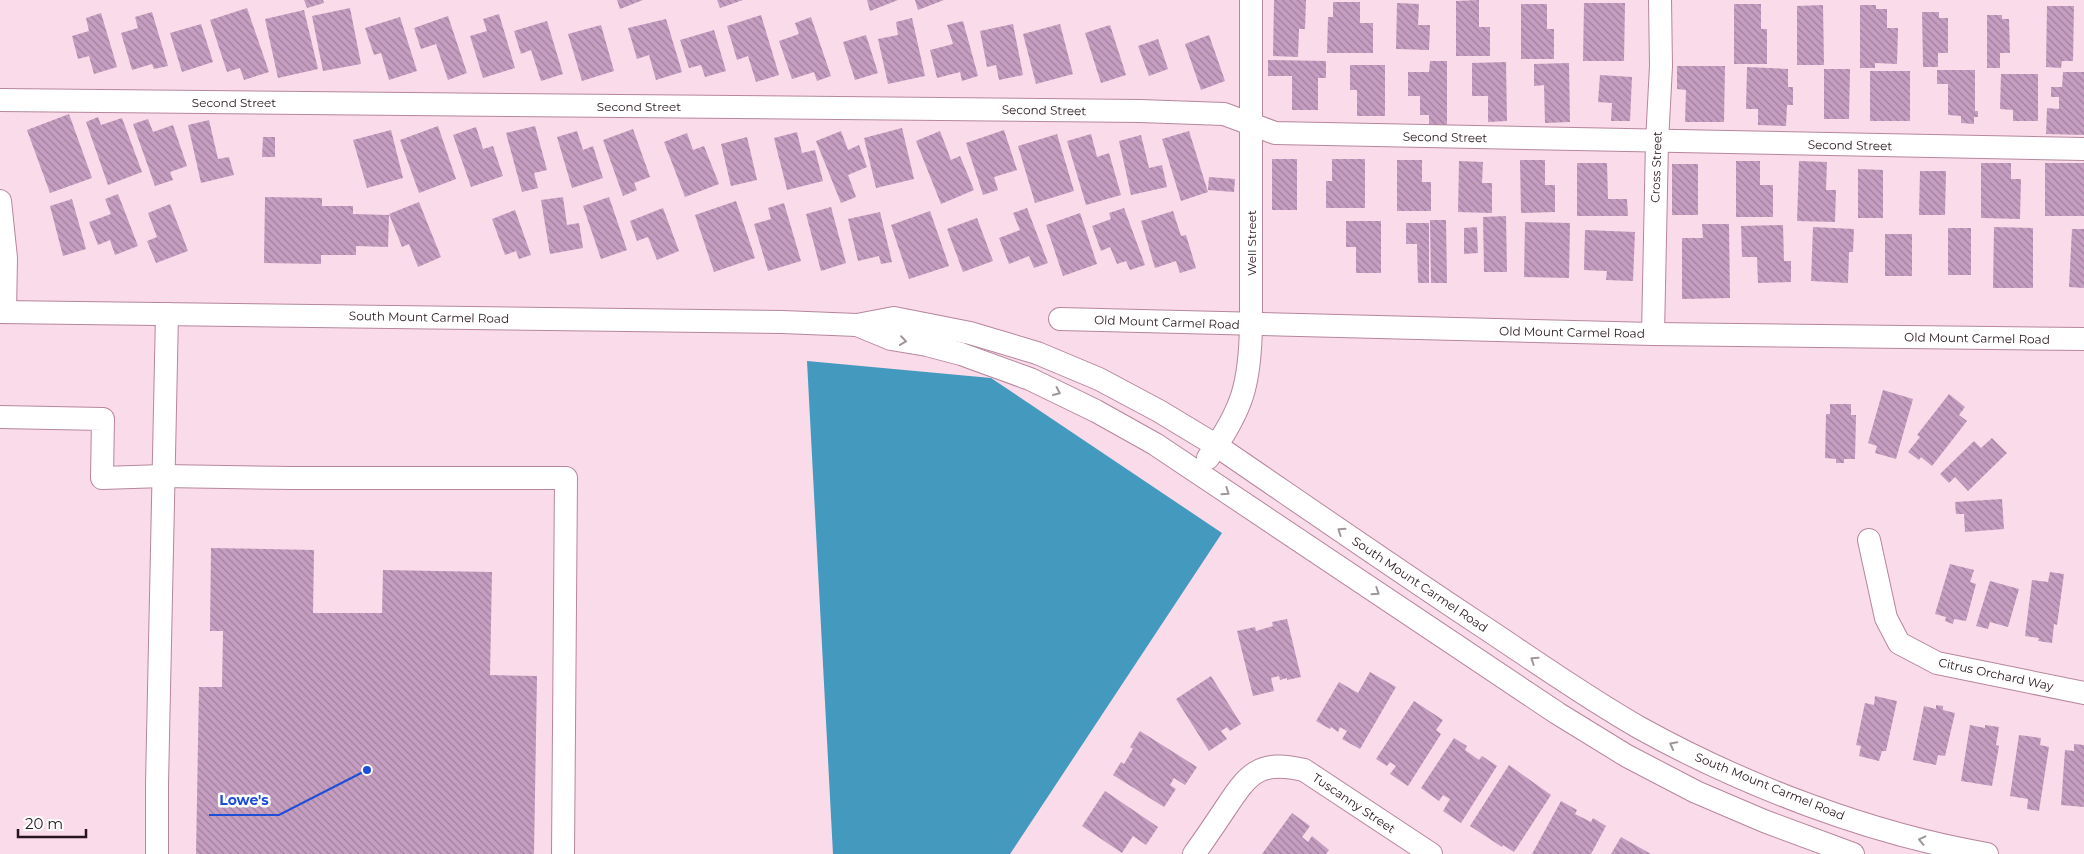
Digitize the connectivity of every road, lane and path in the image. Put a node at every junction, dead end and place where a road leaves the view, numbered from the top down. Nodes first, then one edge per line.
1 (1251, 0) edge
2 (1660, 0) edge
3 (0, 100) edge
4 (1252, 126) junction
5 (1657, 142) junction
6 (2084, 149) edge
7 (0, 201) edge
8 (2, 312) edge
9 (167, 314) junction
10 (1060, 319) dead end
11 (857, 325) junction
12 (1251, 325) junction
13 (1653, 334) junction
14 (2084, 339) edge
15 (0, 417) edge
16 (1216, 446) junction
17 (1197, 473) junction
18 (163, 476) junction
19 (1869, 540) dead end
20 (2084, 693) edge
21 (157, 854) edge
22 (563, 854) edge
23 (1194, 854) edge
24 (1431, 854) edge
25 (1853, 854) edge
26 (1987, 854) edge

1 - 4 street, Well Street
2 - 5 street, Cross Street
3 - 4 street, Second Street
4 - 5 street, Second Street
4 - 12 street, Well Street
5 - 6 street, Second Street
5 - 13 street, Cross Street
7 - 8 street
8 - 9 street, South Mount Carmel Road
9 - 11 street, South Mount Carmel Road
9 - 18 street
10 - 12 street, Old Mount Carmel Road
11 - 16 street, South Mount Carmel Road
11 -> 17 street, South Mount Carmel Road
12 - 13 street, Old Mount Carmel Road
12 - 16 street, Well Street
13 - 14 street, Old Mount Carmel Road
15 - 18 street
16 - 17 street, Well Street
26 -> 16 street, South Mount Carmel Road
17 -> 25 street, South Mount Carmel Road
18 - 21 street
18 - 22 street
19 - 20 street, Citrus Orchard Way
23 - 24 street, Tuscanny Street

